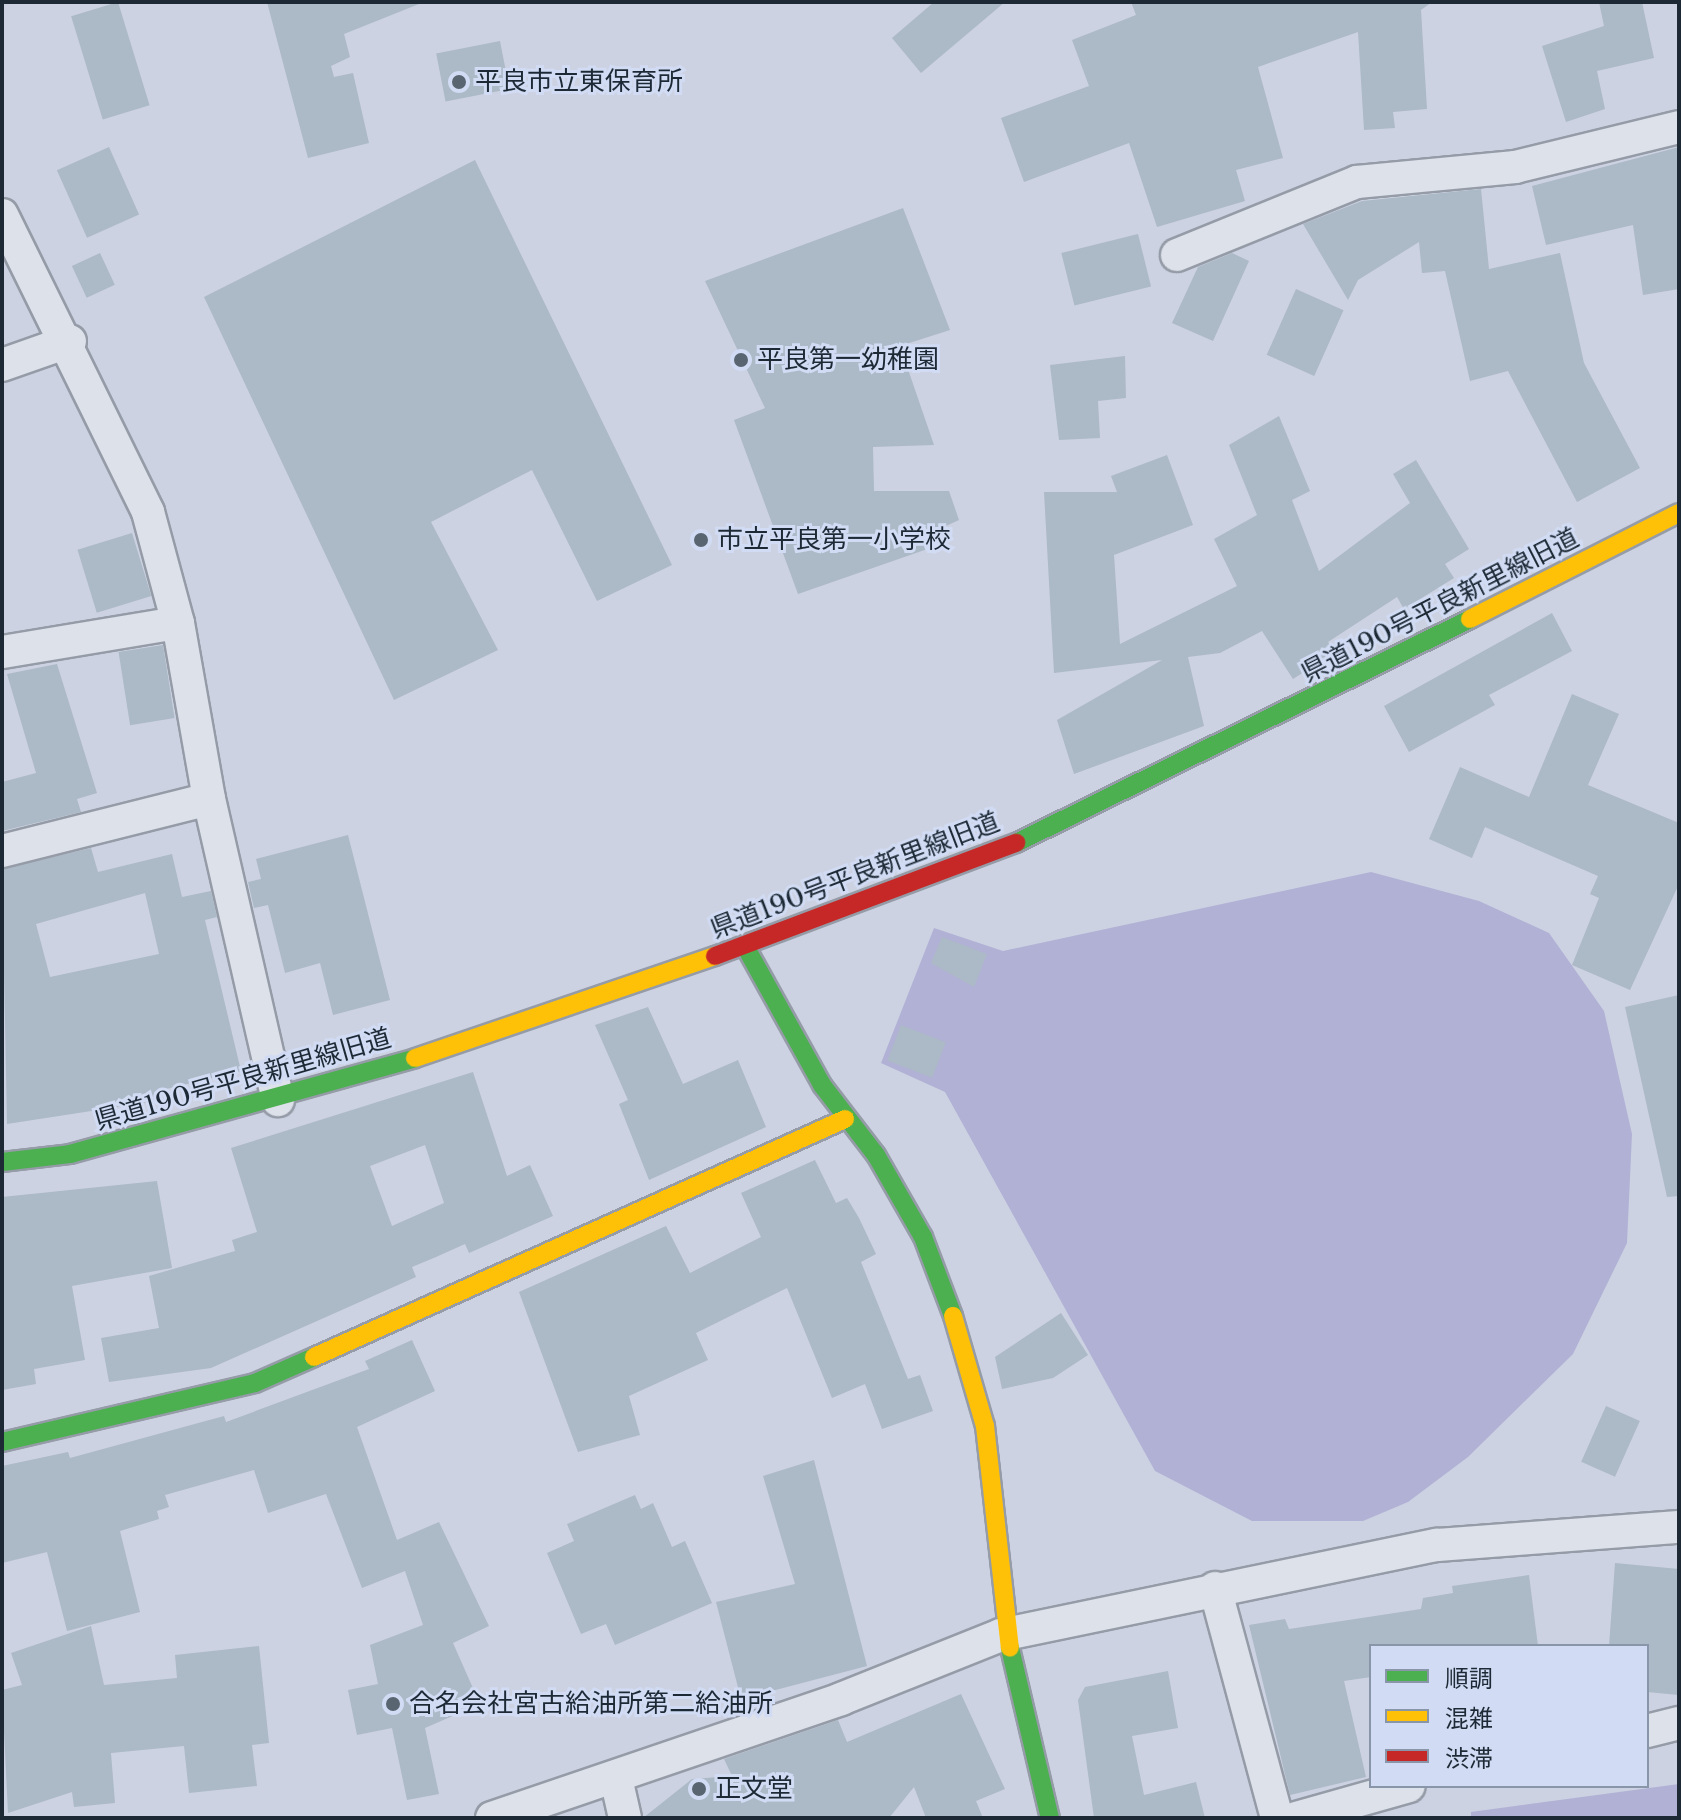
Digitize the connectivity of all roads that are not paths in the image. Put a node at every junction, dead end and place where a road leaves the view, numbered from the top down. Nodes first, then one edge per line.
1 (1679, 127) edge
2 (2, 215) edge
3 (1177, 255) dead end
4 (70, 341) junction
5 (2, 365) edge
6 (1679, 513) edge
7 (178, 623) junction
8 (2, 652) edge
9 (209, 799) junction
10 (2, 851) edge
11 (745, 946) junction
12 (278, 1100) junction
13 (845, 1119) junction
14 (2, 1162) edge
15 (2, 1442) edge
16 (1679, 1527) edge
17 (1215, 1588) junction
18 (1007, 1633) junction
19 (1679, 1723) edge
20 (1649, 1730) edge
21 (616, 1778) junction
22 (1402, 1788) edge
23 (492, 1818) edge
24 (625, 1818) edge
25 (1050, 1818) edge
26 (1277, 1818) edge
27 (1296, 1818) edge

1 - 3 street
2 - 4 street
4 - 5 street
4 - 7 street
6 - 11 street, 県道190号平良新里線旧道
7 - 8 street
7 - 9 street
9 - 10 street
9 - 12 street
11 - 12 street, 県道190号平良新里線旧道
11 - 13 street
12 - 14 street, 県道190号平良新里線旧道
13 - 15 street
13 - 18 street
16 - 17 street
17 - 18 street
17 - 26 street
18 - 21 street
18 - 25 street
19 - 20 street
21 - 23 street
21 - 24 street
22 - 27 street

